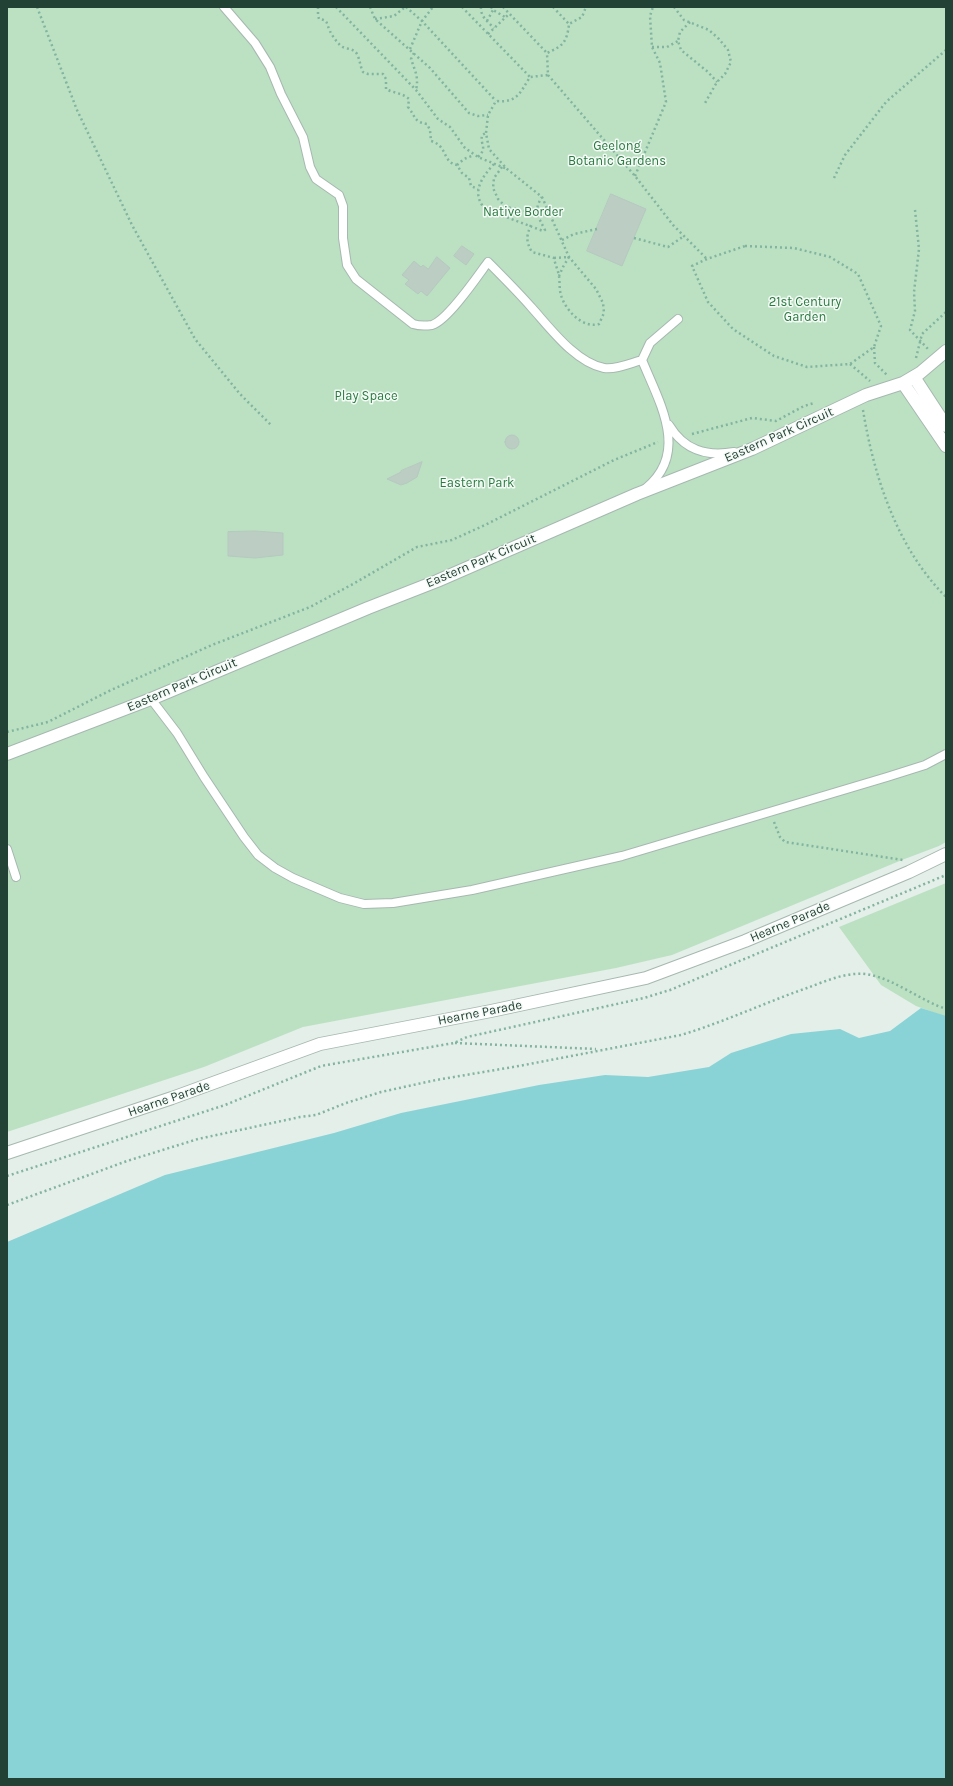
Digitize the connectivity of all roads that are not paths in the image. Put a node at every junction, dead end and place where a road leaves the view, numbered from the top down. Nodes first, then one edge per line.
1 (224, 7) edge
2 (678, 319) dead end
3 (942, 354) edge
4 (642, 360) junction
5 (914, 377) junction
6 (903, 384) junction
7 (946, 426) edge
8 (674, 438) junction
9 (946, 446) edge
10 (752, 449) junction
11 (637, 494) junction
12 (152, 699) junction
13 (7, 754) edge
14 (946, 754) edge
15 (7, 849) edge
16 (946, 854) edge
17 (16, 877) dead end
18 (7, 1153) edge

1 - 4 lane
2 - 4 lane
3 - 5 street, Eastern Park Circuit
4 - 8 lane
5 - 6 street, Eastern Park Circuit
5 - 7 street
6 - 9 street
6 - 10 street, Eastern Park Circuit
8 - 10 lane
8 - 11 lane
10 - 11 street, Eastern Park Circuit
11 - 12 street, Eastern Park Circuit
12 - 13 street, Eastern Park Circuit
12 - 14 lane
15 - 17 lane
16 - 18 street, Hearne Parade

